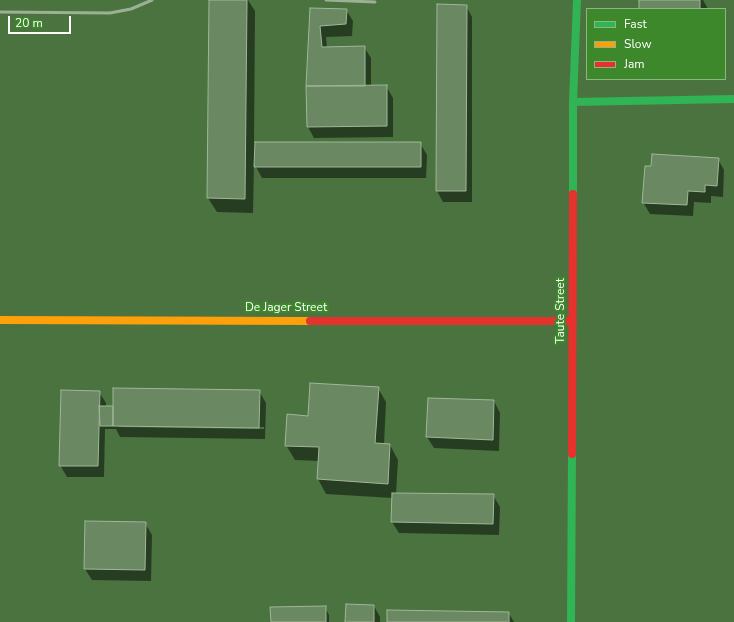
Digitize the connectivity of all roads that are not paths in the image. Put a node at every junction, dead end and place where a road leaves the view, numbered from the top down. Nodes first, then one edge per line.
1 (152, 0) edge
2 (326, 0) edge
3 (577, 0) edge
4 (375, 2) dead end
5 (0, 12) edge
6 (734, 99) edge
7 (573, 102) junction
8 (0, 320) edge
9 (572, 321) junction
10 (571, 622) edge

1 - 5 lane
2 - 4 lane
3 - 7 street, Taute Street
6 - 7 street
7 - 9 street, Taute Street
8 - 9 street, De Jager Street
9 - 10 street, Taute Street

